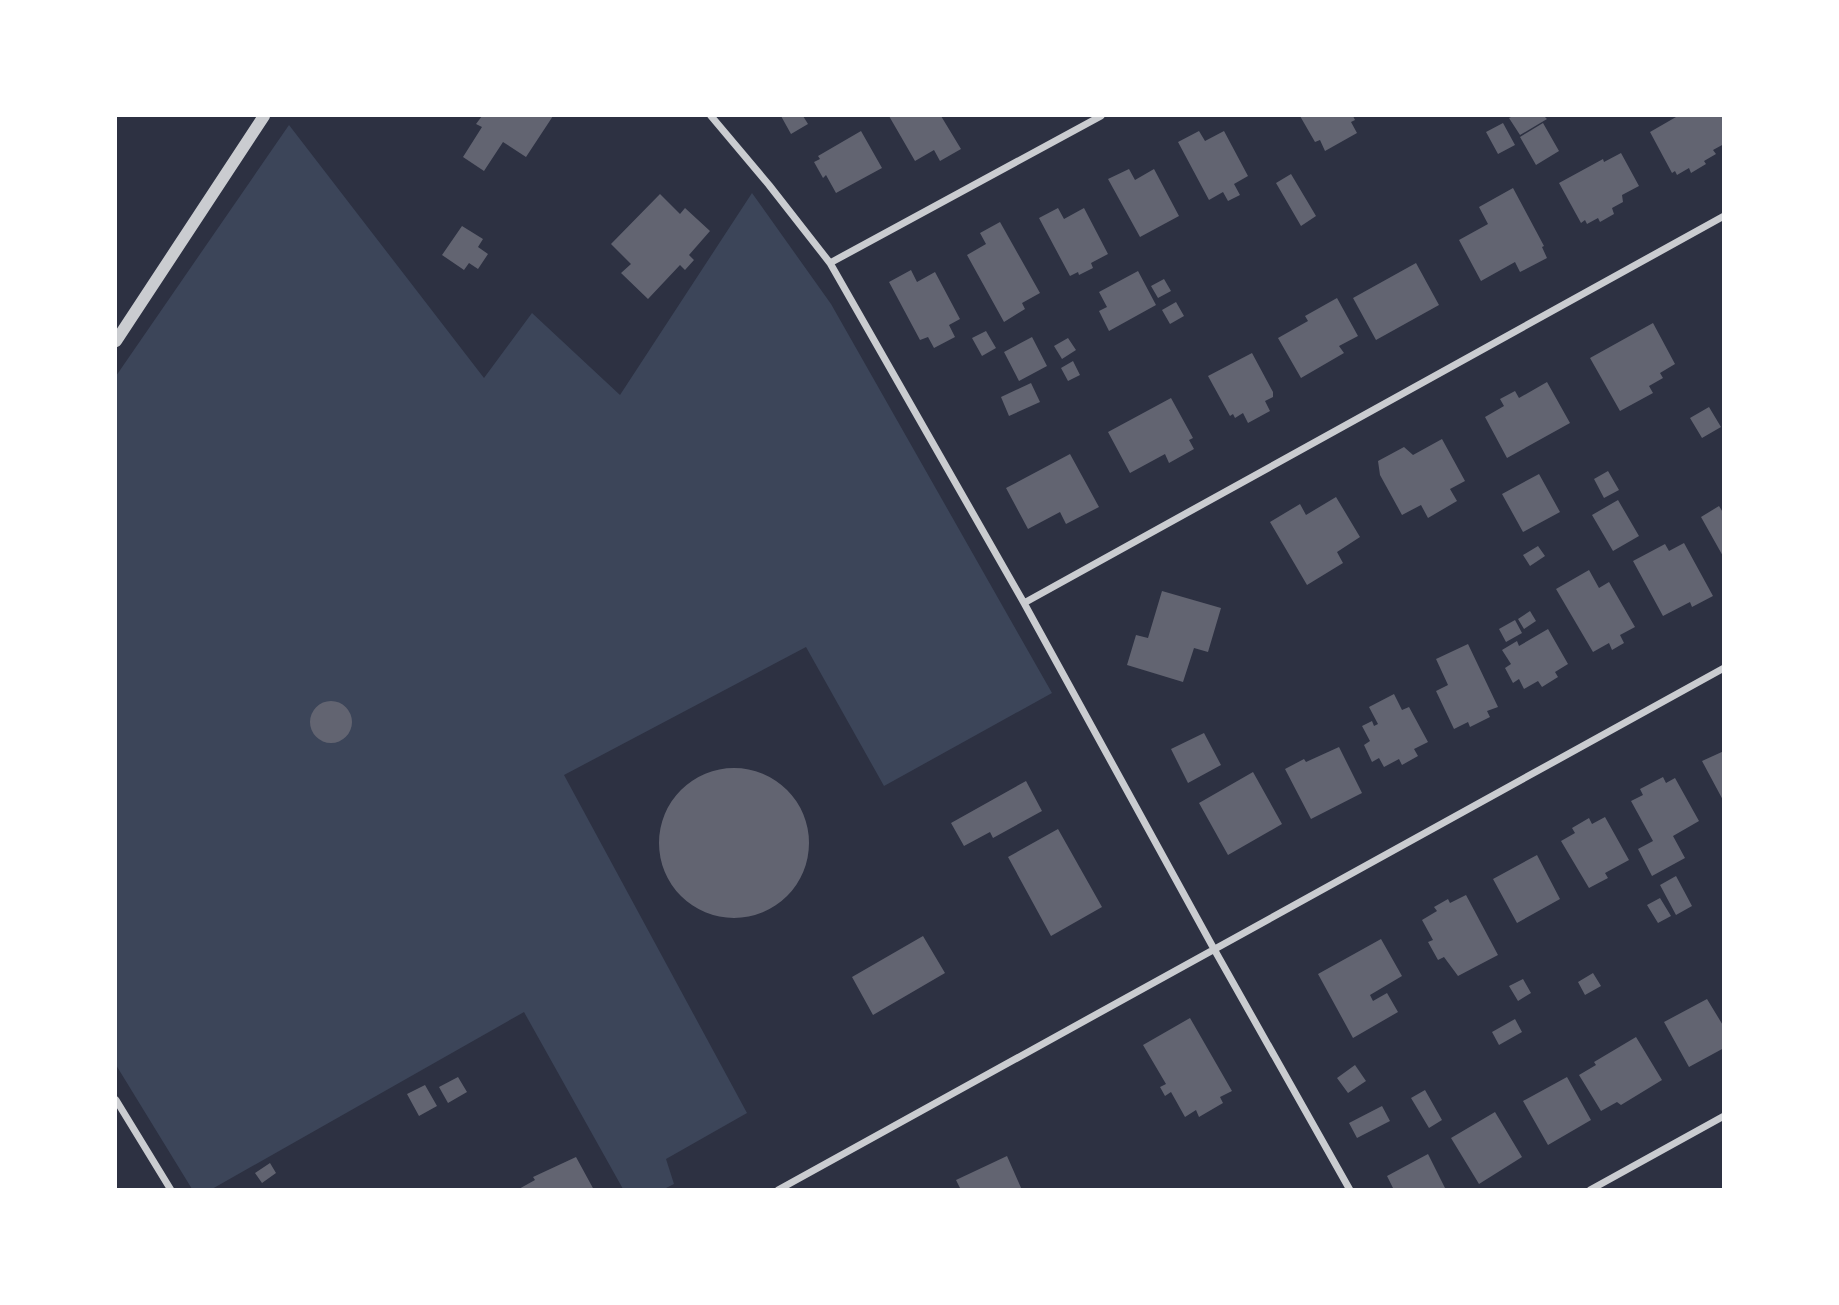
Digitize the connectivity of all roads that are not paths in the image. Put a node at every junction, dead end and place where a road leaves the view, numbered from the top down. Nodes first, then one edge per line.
1 (264, 116) edge
2 (711, 116) edge
3 (1101, 116) edge
4 (1724, 216) edge
5 (830, 263) junction
6 (116, 341) edge
7 (1024, 603) junction
8 (1724, 668) edge
9 (1214, 949) junction
10 (116, 1100) edge
11 (1724, 1116) edge
12 (171, 1189) edge
13 (778, 1189) edge
14 (1350, 1189) edge
15 (1590, 1189) edge

1 - 6 street
2 - 5 street
3 - 5 street
4 - 7 street
5 - 7 street
7 - 9 street
8 - 9 street
9 - 13 street
9 - 14 street
10 - 12 street
11 - 15 street

